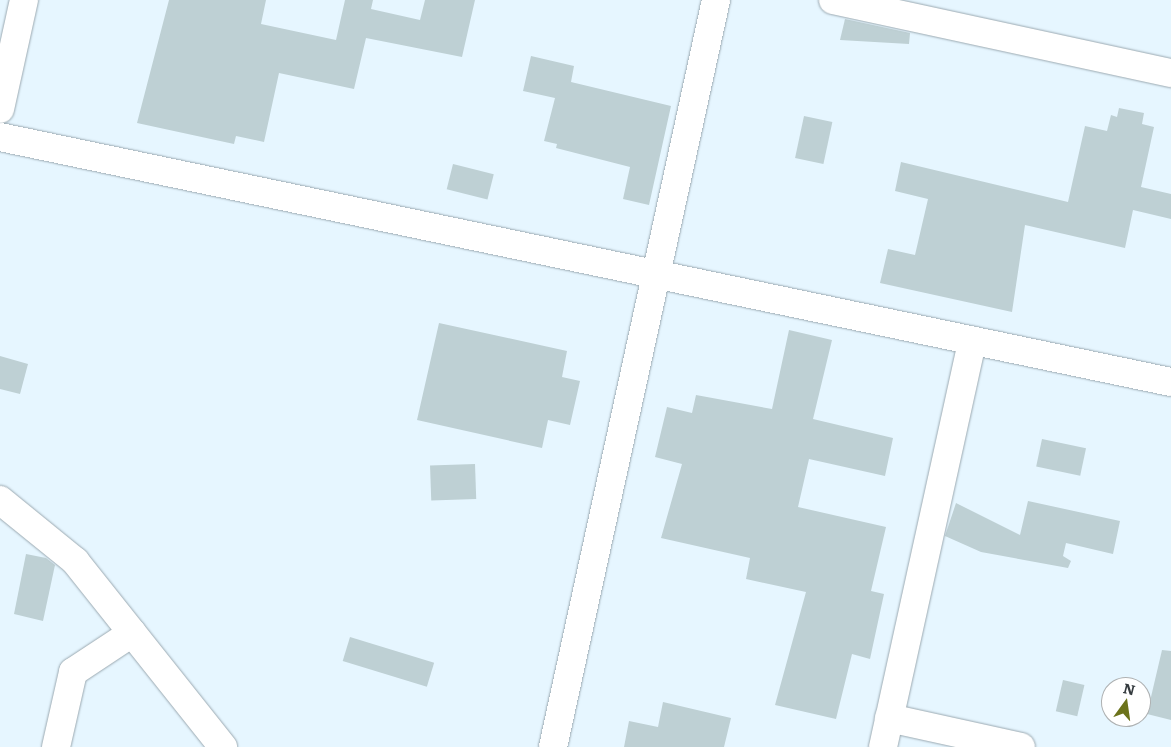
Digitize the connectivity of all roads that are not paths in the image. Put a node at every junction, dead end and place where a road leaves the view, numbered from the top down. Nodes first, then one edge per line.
1 (24, 0) edge
2 (716, 0) edge
3 (833, 0) edge
4 (1171, 73) edge
5 (0, 109) edge
6 (0, 137) edge
7 (656, 275) junction
8 (972, 341) junction
9 (1171, 382) edge
10 (0, 500) edge
11 (132, 633) junction
12 (890, 718) junction
13 (56, 747) edge
14 (223, 747) edge
15 (554, 747) edge
16 (883, 747) edge
17 (1021, 747) edge

1 - 5 street
2 - 7 street
3 - 4 street
6 - 7 street
7 - 8 street
7 - 15 street
8 - 9 street
8 - 12 street
10 - 11 street
11 - 13 street
11 - 14 street
12 - 16 street
12 - 17 street

